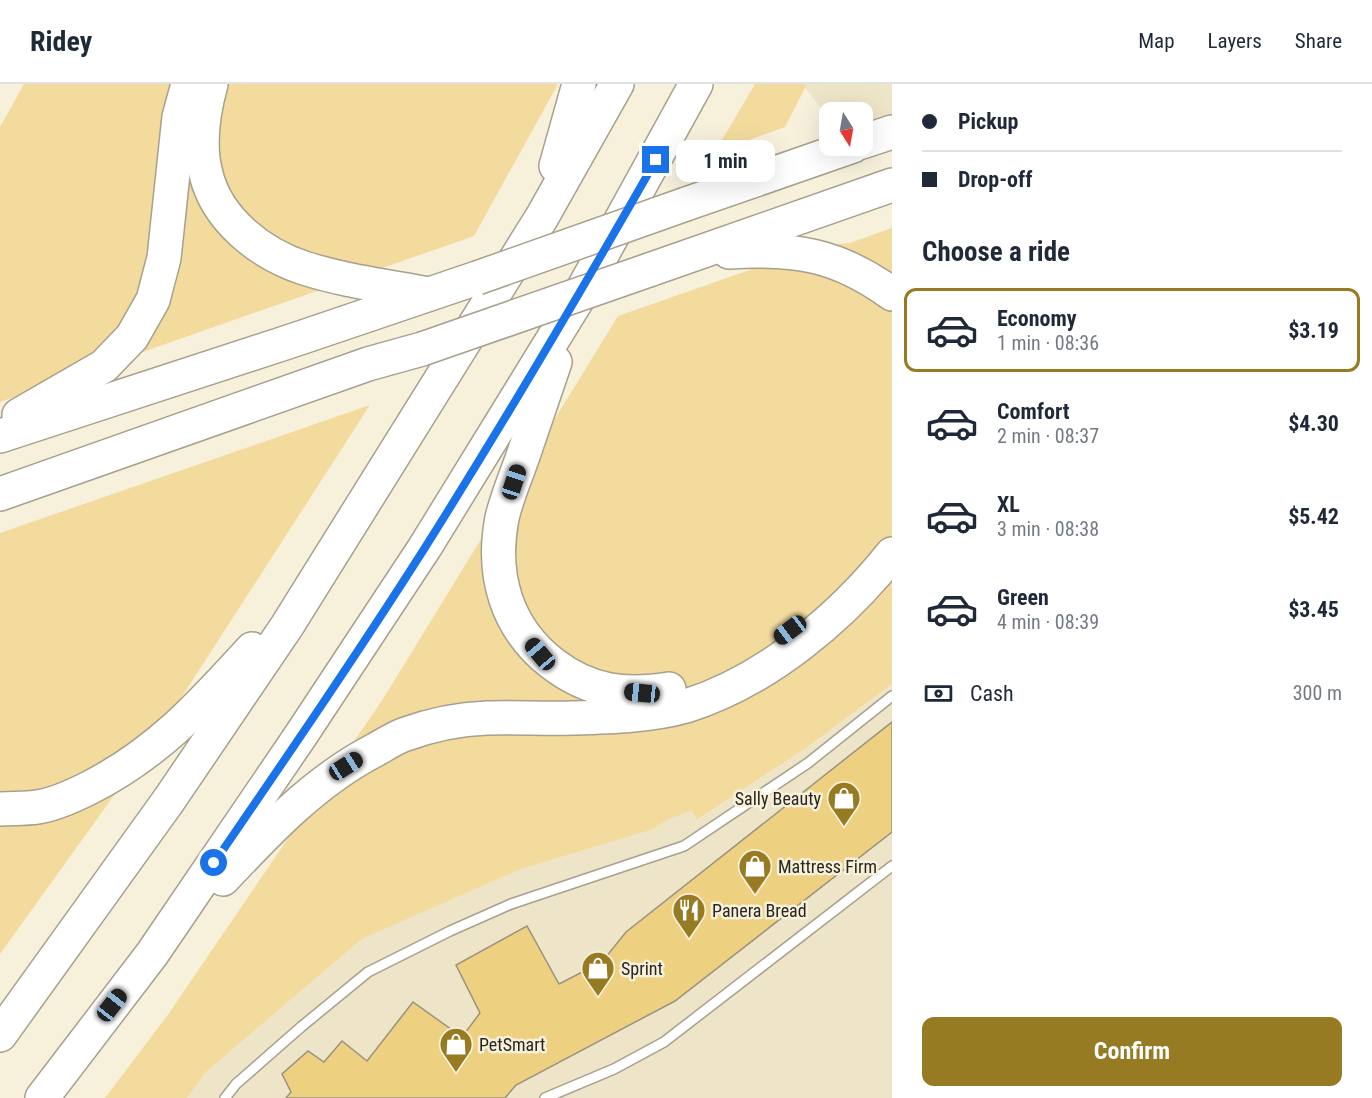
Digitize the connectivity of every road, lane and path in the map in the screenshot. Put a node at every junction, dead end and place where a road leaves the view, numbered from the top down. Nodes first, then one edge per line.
1 (188, 84) edge
2 (211, 84) edge
3 (579, 84) edge
4 (617, 84) edge
5 (696, 84) edge
6 (892, 132) edge
7 (873, 138) edge
8 (824, 156) edge
9 (892, 185) edge
10 (542, 217) junction
11 (661, 266) junction
12 (430, 294) junction
13 (892, 294) edge
14 (577, 300) junction
15 (0, 426) edge
16 (0, 436) edge
17 (60, 473) junction
18 (0, 494) edge
19 (0, 511) edge
20 (892, 527) edge
21 (892, 554) edge
22 (320, 574) junction
23 (892, 696) edge
24 (0, 809) edge
25 (892, 866) edge
26 (152, 954) junction
27 (0, 1035) edge
28 (42, 1098) edge
29 (225, 1098) edge
30 (545, 1098) edge

1 - 15 highway
2 - 12 highway
3 - 10 highway
4 - 10 highway
5 - 14 highway
6 - 7 highway
8 - 12 highway, bridge
9 - 11 highway
10 - 22 highway
11 - 13 highway
11 - 17 highway, bridge
12 - 16 highway
14 - 20 highway
14 - 26 highway
17 - 18 highway
17 - 19 highway
21 - 26 highway
22 - 24 highway
22 - 27 highway
23 - 29 lane
25 - 30 lane
26 - 28 highway

